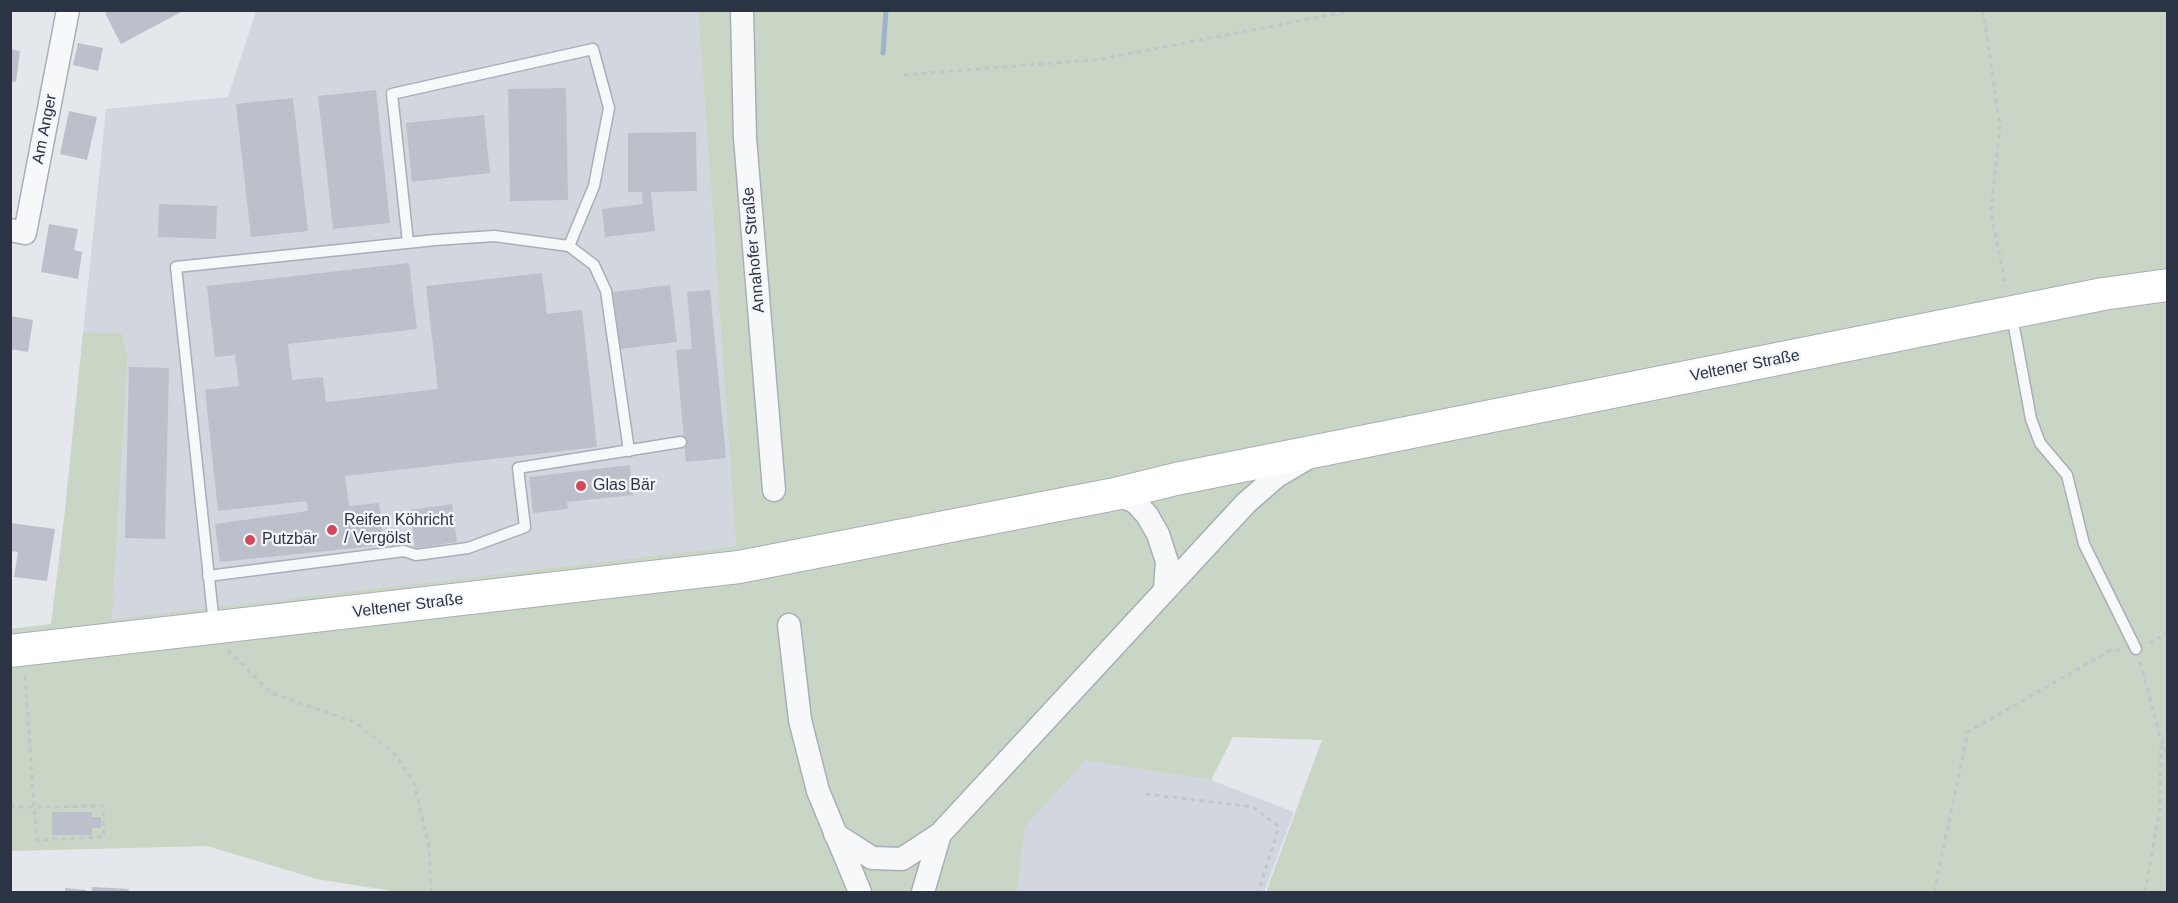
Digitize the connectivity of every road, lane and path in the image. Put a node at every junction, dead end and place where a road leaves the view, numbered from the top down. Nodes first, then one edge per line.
1 (68, 10) edge
2 (742, 10) edge
3 (1355, 10) edge
4 (1983, 10) edge
5 (904, 75) dead end
6 (10, 230) edge
7 (408, 242) junction
8 (569, 246) junction
9 (2168, 285) edge
10 (2011, 313) junction
11 (681, 442) dead end
12 (1323, 450) junction
13 (629, 451) junction
14 (774, 490) dead end
15 (1115, 494) junction
16 (208, 576) junction
17 (1165, 588) junction
18 (789, 625) dead end
19 (214, 628) junction
20 (2168, 633) edge
21 (2136, 649) junction
22 (17, 650) edge
23 (2161, 740) junction
24 (2168, 755) edge
25 (1146, 794) dead end
26 (10, 807) edge
27 (34, 807) junction
28 (835, 834) junction
29 (940, 834) junction
30 (431, 892) edge
31 (860, 892) edge
32 (923, 892) edge
33 (1258, 892) edge
34 (1934, 892) edge
35 (2145, 892) edge

1 - 6 street, Am Anger
2 - 14 street, Annahofer Straße
3 - 5 path
4 - 10 path
7 - 8 lane
7 - 8 lane
7 - 16 lane
8 - 13 lane
9 - 10 main road, Veltener Straße
10 - 12 main road, Veltener Straße
10 - 21 lane
11 - 13 lane
12 - 15 main road, Veltener Straße
12 - 17 street
13 - 16 lane
15 - 17 street
15 - 19 main road, Veltener Straße
16 - 19 lane
17 - 29 street
18 - 28 street
19 - 22 main road, Veltener Straße
19 - 30 path
20 - 21 path
21 - 23 path
21 - 34 path
22 - 27 path
23 - 24 path
23 - 35 path
25 - 33 path
26 - 27 path
27 - 27 path
28 - 29 street
28 - 31 street
29 - 32 street

